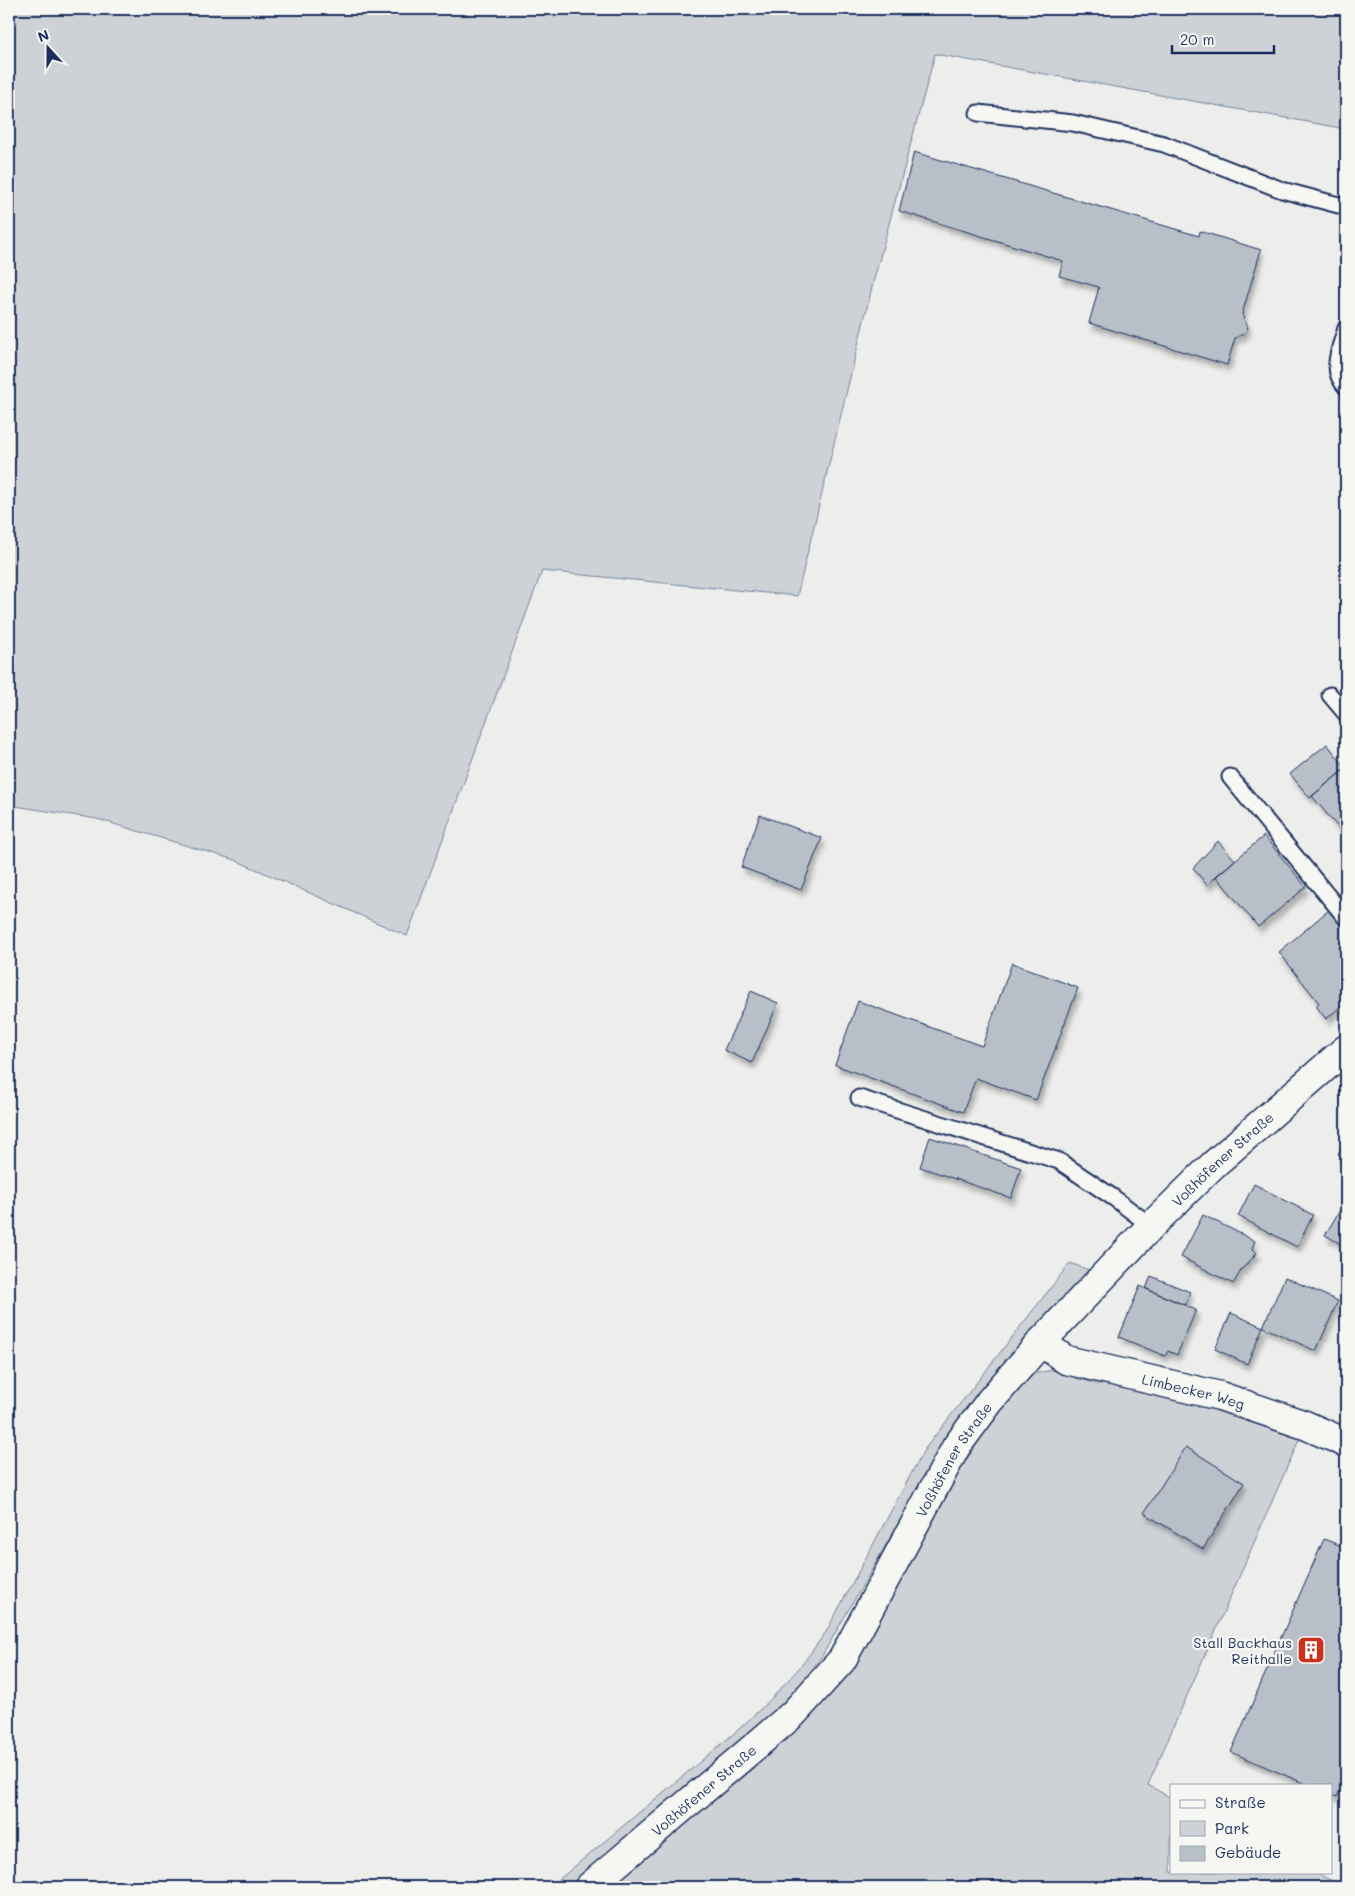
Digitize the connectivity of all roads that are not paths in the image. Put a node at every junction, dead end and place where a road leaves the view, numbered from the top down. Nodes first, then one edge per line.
1 (978, 113) dead end
2 (1346, 207) edge
3 (1346, 328) edge
4 (1346, 387) edge
5 (1330, 695) dead end
6 (1346, 714) edge
7 (1230, 777) dead end
8 (1346, 918) edge
9 (1346, 1048) edge
10 (859, 1098) dead end
11 (1151, 1226) junction
12 (1042, 1342) junction
13 (1346, 1443) edge
14 (589, 1887) edge

1 - 2 lane
3 - 4 lane
5 - 6 lane
7 - 8 lane
9 - 11 street, Voßhöfener Straße
10 - 11 lane
11 - 12 street, Voßhöfener Straße
12 - 13 street, Limbecker Weg
12 - 14 street, Voßhöfener Straße

